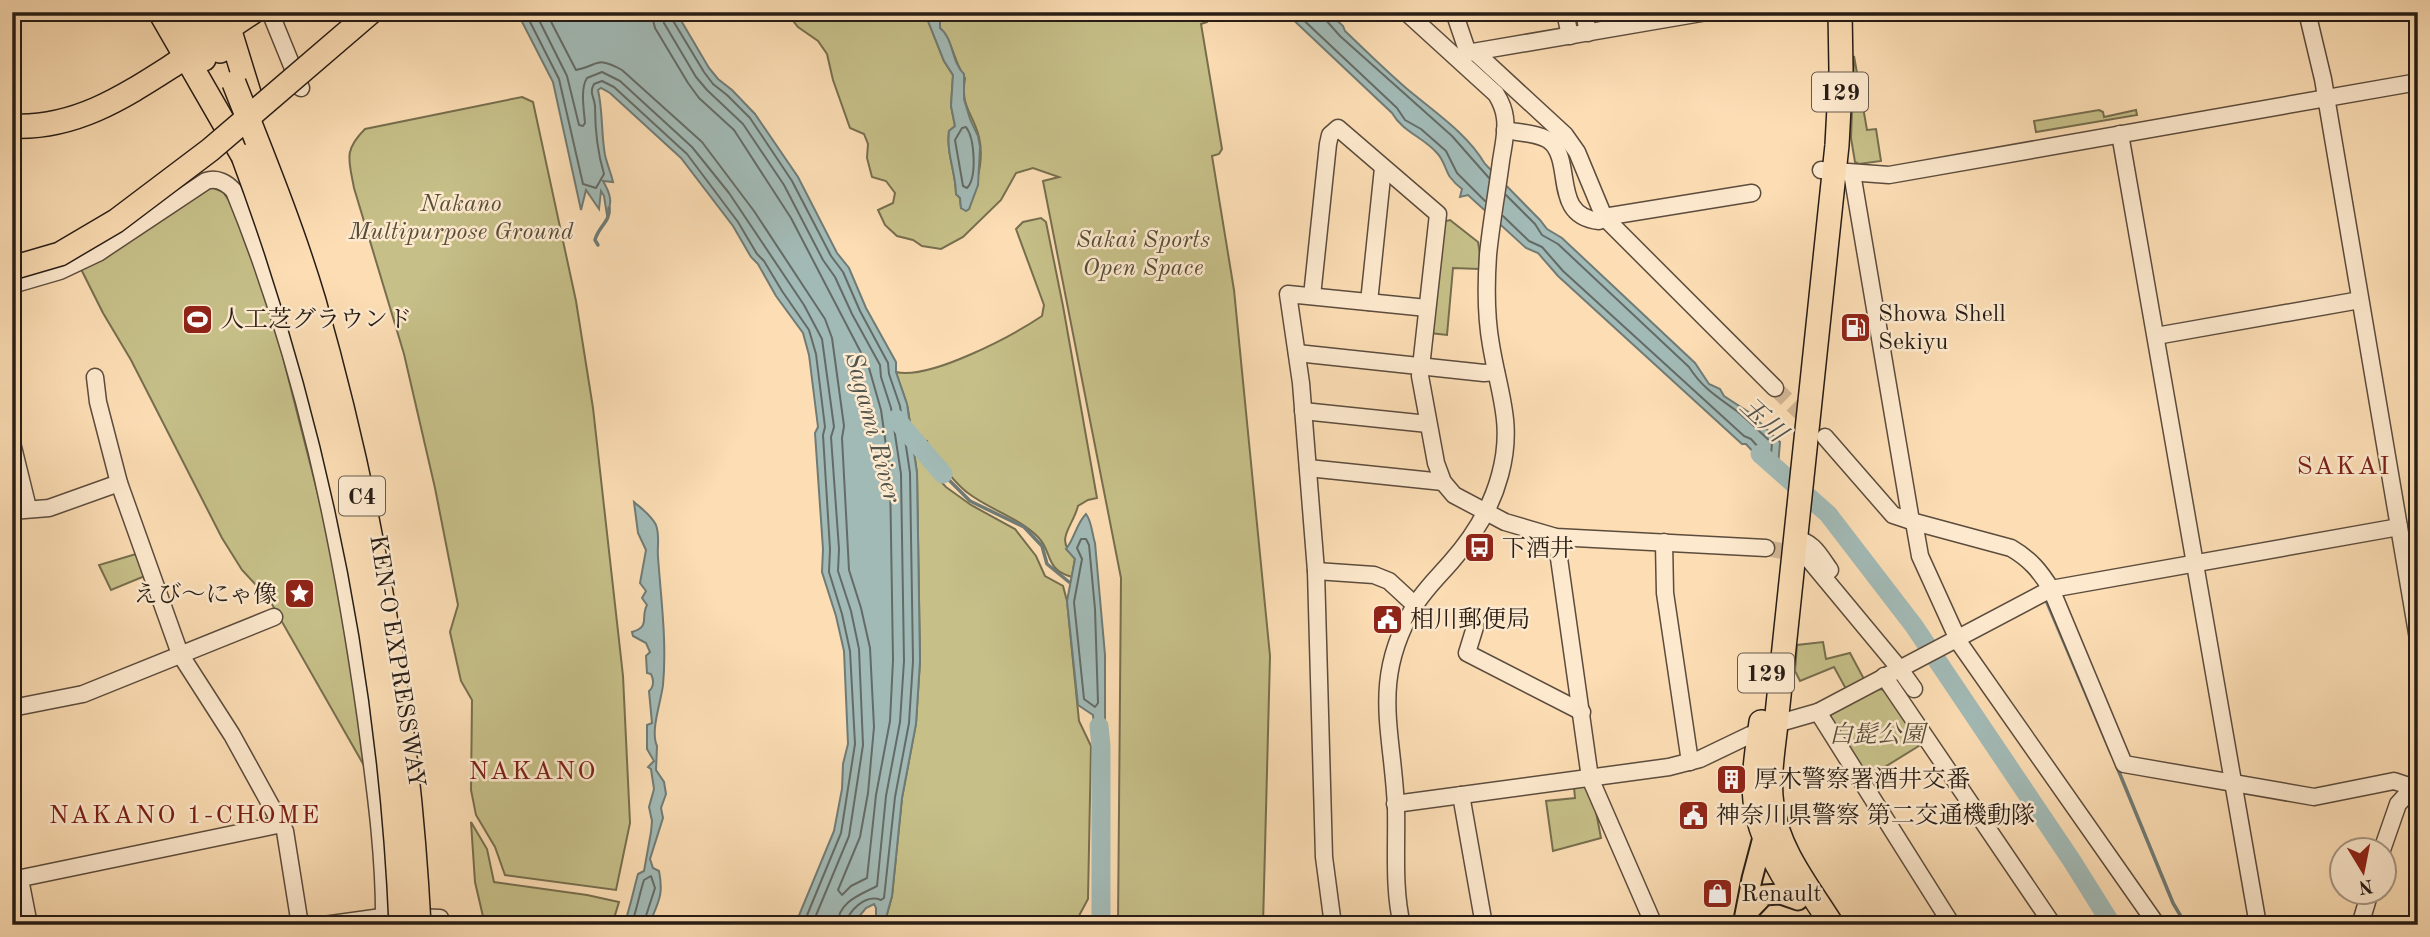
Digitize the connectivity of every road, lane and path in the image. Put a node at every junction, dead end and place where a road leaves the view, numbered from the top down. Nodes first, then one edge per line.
1 (160, 12) edge
2 (183, 12) edge
3 (203, 12) edge
4 (223, 12) edge
5 (253, 12) edge
6 (270, 12) edge
7 (372, 12) edge
8 (1406, 12) edge
9 (1454, 12) edge
10 (1565, 12) edge
11 (1584, 12) edge
12 (1707, 12) edge
13 (1826, 12) edge
14 (1840, 12) edge
15 (2307, 12) edge
16 (1674, 15) edge
17 (1627, 19) edge
18 (1588, 33) junction
19 (1570, 36) junction
20 (1467, 56) junction
21 (2418, 82) edge
22 (301, 88) dead end
23 (2326, 98) junction
24 (12, 126) edge
25 (2120, 134) junction
26 (1504, 137) junction
27 (243, 156) junction
28 (1383, 168) junction
29 (1836, 172) junction
30 (1752, 193) dead end
31 (1604, 217) junction
32 (12, 268) edge
33 (12, 285) edge
34 (1312, 296) junction
35 (313, 300) junction
36 (2360, 300) junction
37 (1369, 302) junction
38 (1427, 308) junction
39 (2156, 336) junction
40 (1297, 353) junction
41 (1421, 367) junction
42 (1496, 372) junction
43 (95, 377) dead end
44 (1776, 388) tunnel mouth
45 (1303, 411) junction
46 (1428, 424) junction
47 (1808, 434) junction
48 (12, 443) edge
49 (1308, 468) junction
50 (1443, 482) junction
51 (119, 483) junction
52 (20, 510) edge
53 (1487, 513) junction
54 (1914, 525) junction
55 (2399, 527) junction
56 (1795, 532) junction
57 (1556, 537) junction
58 (1664, 542) junction
59 (1766, 548) tunnel mouth
60 (2196, 563) junction
61 (1316, 571) junction
62 (2051, 589) junction
63 (1415, 606) junction
64 (274, 617) dead end
65 (1475, 627) dead end
66 (1954, 639) junction
67 (2418, 639) edge
68 (180, 654) junction
69 (1902, 667) junction
70 (1884, 676) junction
71 (1914, 689) dead end
72 (12, 708) edge
73 (1583, 712) junction
74 (1818, 712) junction
75 (1767, 730) junction
76 (1690, 762) junction
77 (1590, 778) junction
78 (2233, 783) junction
79 (2415, 785) edge
80 (1461, 795) junction
81 (1395, 804) junction
82 (1772, 806) junction
83 (282, 824) junction
84 (1764, 835) junction
85 (2387, 836) edge
86 (16, 879) edge
87 (1798, 900) junction
88 (2366, 906) edge
89 (1744, 920) edge
90 (429, 921) edge
91 (390, 922) edge
92 (1649, 923) edge
93 (29, 925) edge
94 (300, 925) edge
95 (324, 925) edge
96 (1333, 925) edge
97 (1402, 925) edge
98 (1483, 925) edge
99 (1814, 925) edge
100 (1832, 925) edge
101 (1952, 925) edge
102 (2053, 925) edge
103 (2157, 925) edge
104 (2258, 925) edge
105 (2360, 925) edge

1 - 27 highway
2 - 27 highway, KEN-O EXPRESSWAY / C4
3 - 35 highway, KEN-O EXPRESSWAY / C4, bridge
4 - 35 highway, bridge
5 - 24 highway
6 - 22 street
7 - 32 highway, bridge
8 - 20 street
9 - 20 street
10 - 19 street
11 - 18 street
12 - 16 street
13 - 29 highway, 129
14 - 29 highway, 129
15 - 23 street
16 - 17 street
17 - 18 street
18 - 19 street
19 - 20 street
20 - 26 street
20 - 31 street
21 - 23 street
23 - 25 street
23 - 36 street
25 - 29 street
25 - 39 street
26 - 31 street
26 - 42 street
27 - 91 highway, KEN-O EXPRESSWAY / C4, bridge
28 - 34 street
28 - 37 street
28 - 38 street
29 - 47 highway, 129
29 - 54 street
30 - 31 street
31 - 44 street
33 - 91 street
34 - 37 street
34 - 40 street
35 - 90 highway, KEN-O EXPRESSWAY / C4, bridge
36 - 39 street
36 - 55 street
37 - 38 street
38 - 41 street
39 - 60 street
40 - 41 street
40 - 45 street
41 - 42 street
41 - 46 street
42 - 53 street
43 - 51 street
45 - 46 street
45 - 49 street
46 - 50 street
47 - 54 street
47 - 56 highway, 129
48 - 52 street
49 - 50 street
49 - 61 street
50 - 53 street
51 - 52 street
51 - 68 street
53 - 57 street
53 - 63 street
54 - 62 street
54 - 66 street
55 - 60 street
55 - 67 street
56 - 69 street
56 - 75 highway, 129
56 - 75 highway, 129
57 - 58 street
57 - 73 street
58 - 59 street
58 - 76 street
60 - 62 street
60 - 78 street
61 - 63 street
61 - 96 street
62 - 66 street
62 - 78 street
63 - 81 street
64 - 68 street
65 - 73 street
66 - 69 street
66 - 103 street
68 - 72 street
68 - 83 street
69 - 70 street
69 - 71 street
70 - 74 street
70 - 102 street
73 - 77 street
74 - 75 street
74 - 101 street
75 - 76 street
75 - 82 highway, 129
75 - 84 highway, 129
76 - 77 street
77 - 80 street
77 - 92 street
78 - 79 street
78 - 104 street
79 - 85 street
80 - 81 street
80 - 98 street
81 - 97 street
82 - 84 main road
82 - 100 highway, 129
83 - 86 street
83 - 94 street
84 - 87 highway, 129
84 - 89 main road
86 - 93 street
87 - 89 main road
87 - 99 highway, 129
88 - 105 street
90 - 91 street
91 - 95 street

